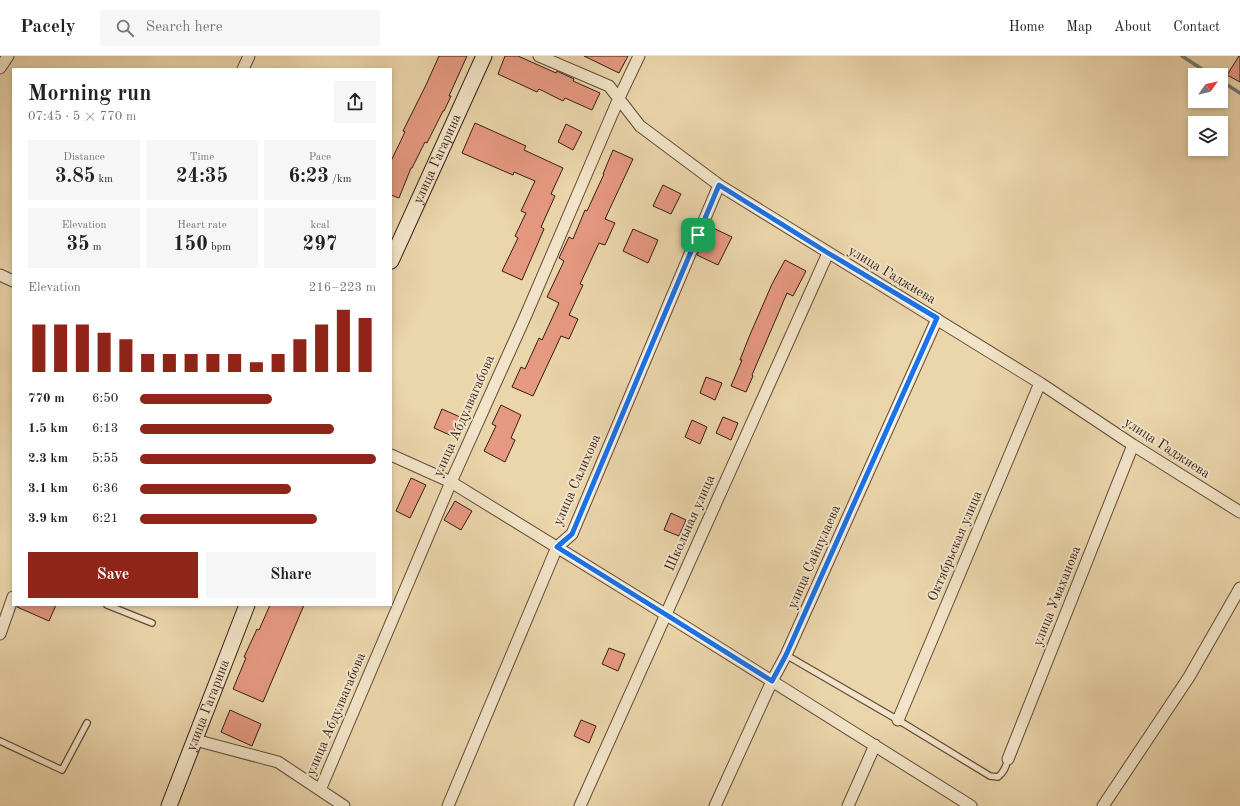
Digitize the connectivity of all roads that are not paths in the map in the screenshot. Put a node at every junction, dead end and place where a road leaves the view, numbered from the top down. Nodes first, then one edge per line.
1 (8, 56) edge
2 (250, 56) edge
3 (484, 56) edge
4 (539, 56) edge
5 (639, 56) edge
6 (0, 68) edge
7 (244, 68) edge
8 (619, 98) junction
9 (719, 185) junction
10 (828, 253) junction
11 (392, 260) edge
12 (0, 275) edge
13 (12, 281) edge
14 (937, 318) junction
15 (1040, 383) junction
16 (1133, 445) junction
17 (392, 455) edge
18 (451, 482) junction
19 (1240, 512) edge
20 (557, 547) junction
21 (1240, 588) edge
22 (12, 600) edge
23 (110, 606) edge
24 (247, 606) edge
25 (665, 614) junction
26 (152, 623) dead end
27 (0, 634) edge
28 (786, 655) junction
29 (772, 681) junction
30 (898, 720) junction
31 (87, 723) dead end
32 (194, 740) junction
33 (0, 741) edge
34 (875, 745) junction
35 (1008, 759) joint
36 (320, 790) junction
37 (169, 806) edge
38 (344, 806) edge
39 (448, 806) edge
40 (580, 806) edge
41 (715, 806) edge
42 (848, 806) edge
43 (970, 806) edge
44 (1103, 806) edge

1 - 6 street
2 - 7 street
3 - 11 street, улица Гагарина
4 - 8 street, улица Гаджиева
5 - 8 street, улица Абдулвагабова
8 - 9 street, улица Гаджиева
8 - 18 street, улица Абдулвагабова
9 - 10 street, улица Гаджиева
9 - 20 street, улица Салихова
10 - 14 street, улица Гаджиева
10 - 25 street, Школьная улица
12 - 13 street
14 - 15 street, улица Гаджиева
14 - 28 street, улица Сайпулаева
15 - 16 street, улица Гаджиева
15 - 30 street, Октябрьская улица
16 - 19 street, улица Гаджиева
16 - 35 street, улица Умаханова
17 - 18 street
18 - 20 street
18 - 36 street, улица Абдулвагабова
20 - 25 street
20 - 39 street, улица Салихова
21 - 44 street
22 - 27 street
23 - 26 lane
24 - 32 street, улица Гагарина
25 - 29 street
25 - 40 street, Школьная улица
28 - 29 street, улица Сайпулаева
28 - 30 lane
29 - 34 street
29 - 41 street, улица Сайпулаева
30 - 35 lane
31 - 33 lane
32 - 36 street
32 - 37 street, улица Гагарина
34 - 42 street
34 - 43 street
36 - 38 street

